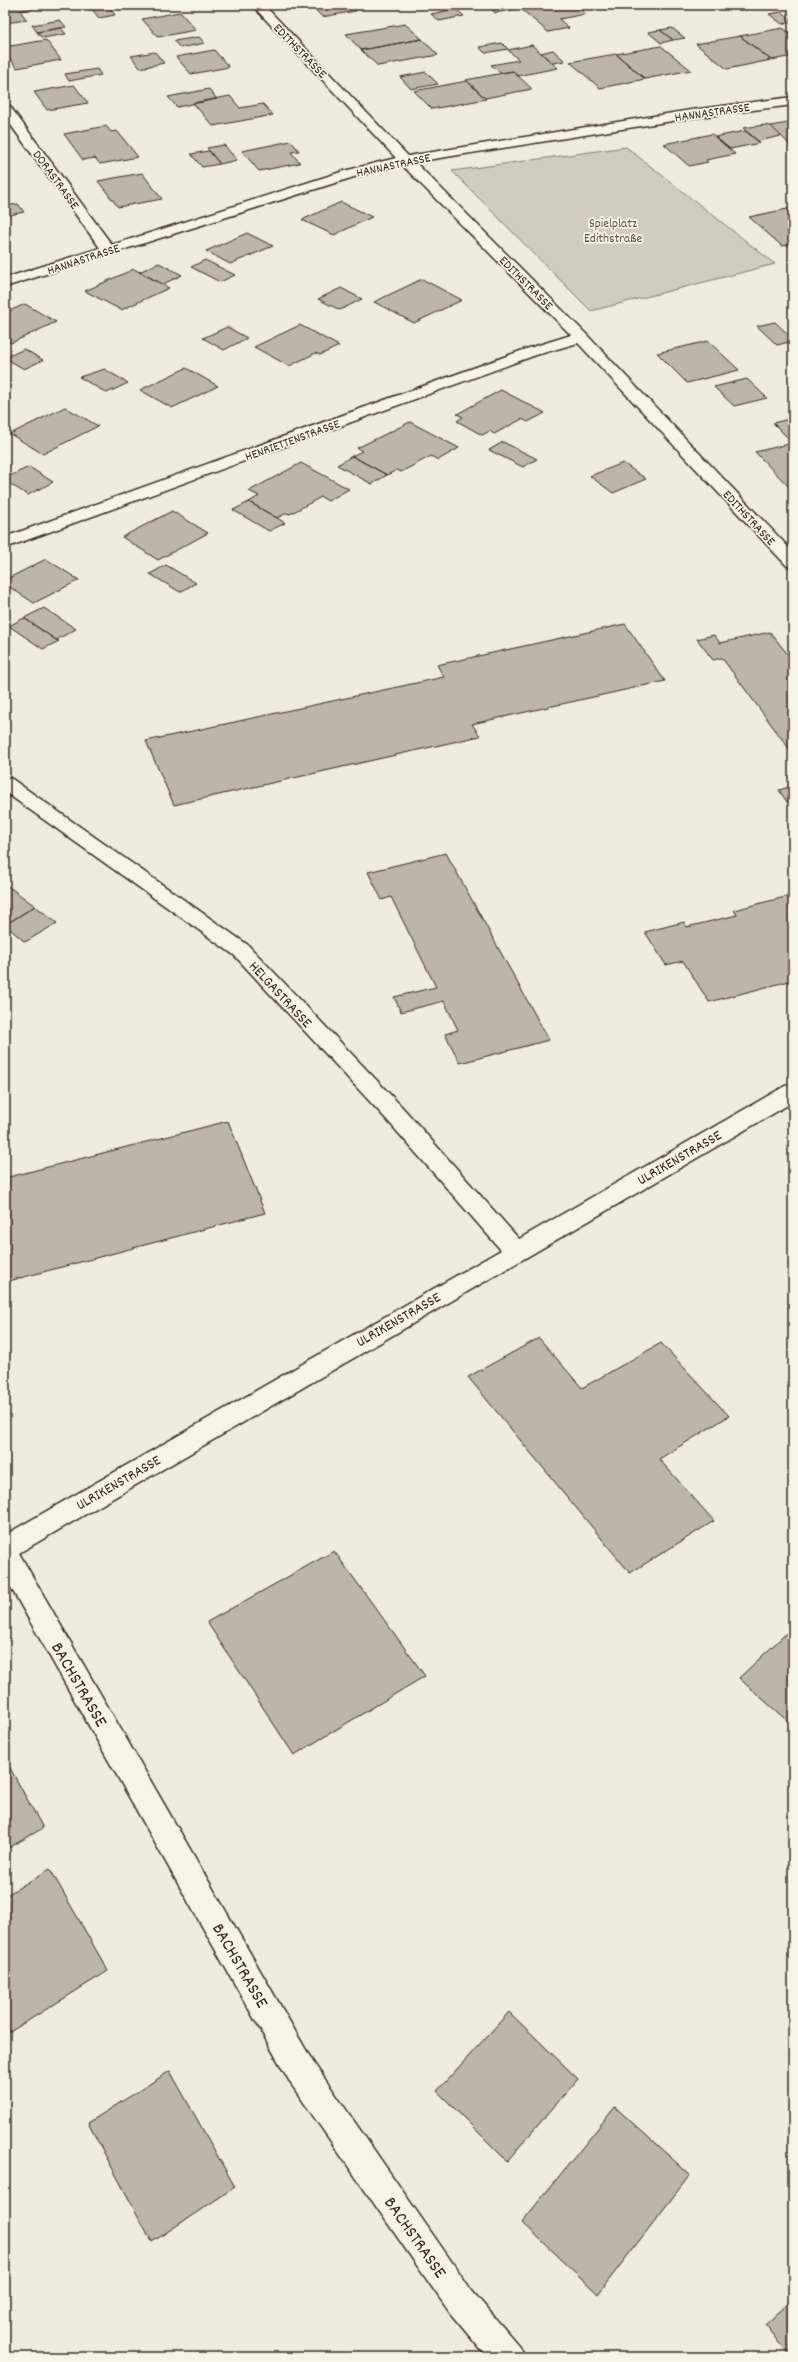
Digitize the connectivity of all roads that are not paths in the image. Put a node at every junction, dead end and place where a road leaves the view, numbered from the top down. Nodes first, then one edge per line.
1 (258, 5) edge
2 (793, 101) edge
3 (5, 108) edge
4 (405, 160) junction
5 (108, 249) junction
6 (5, 283) edge
7 (581, 337) junction
8 (5, 543) edge
9 (793, 562) edge
10 (5, 783) edge
11 (793, 1092) edge
12 (516, 1251) junction
13 (5, 1548) edge
14 (5, 1553) edge
15 (508, 2357) edge

1 - 4 street, EDITHSTRASSE
2 - 4 street, HANNASTRASSE
3 - 5 street, DORASTRASSE
4 - 5 street, HANNASTRASSE
4 - 7 street, EDITHSTRASSE
5 - 6 street, HANNASTRASSE
7 - 8 street, HENRIETTENSTRASSE
7 - 9 street, EDITHSTRASSE
10 - 12 street, HELGASTRASSE
11 - 12 street, ULRIKENSTRASSE
12 - 13 street, ULRIKENSTRASSE
14 - 15 street, BACHSTRASSE

